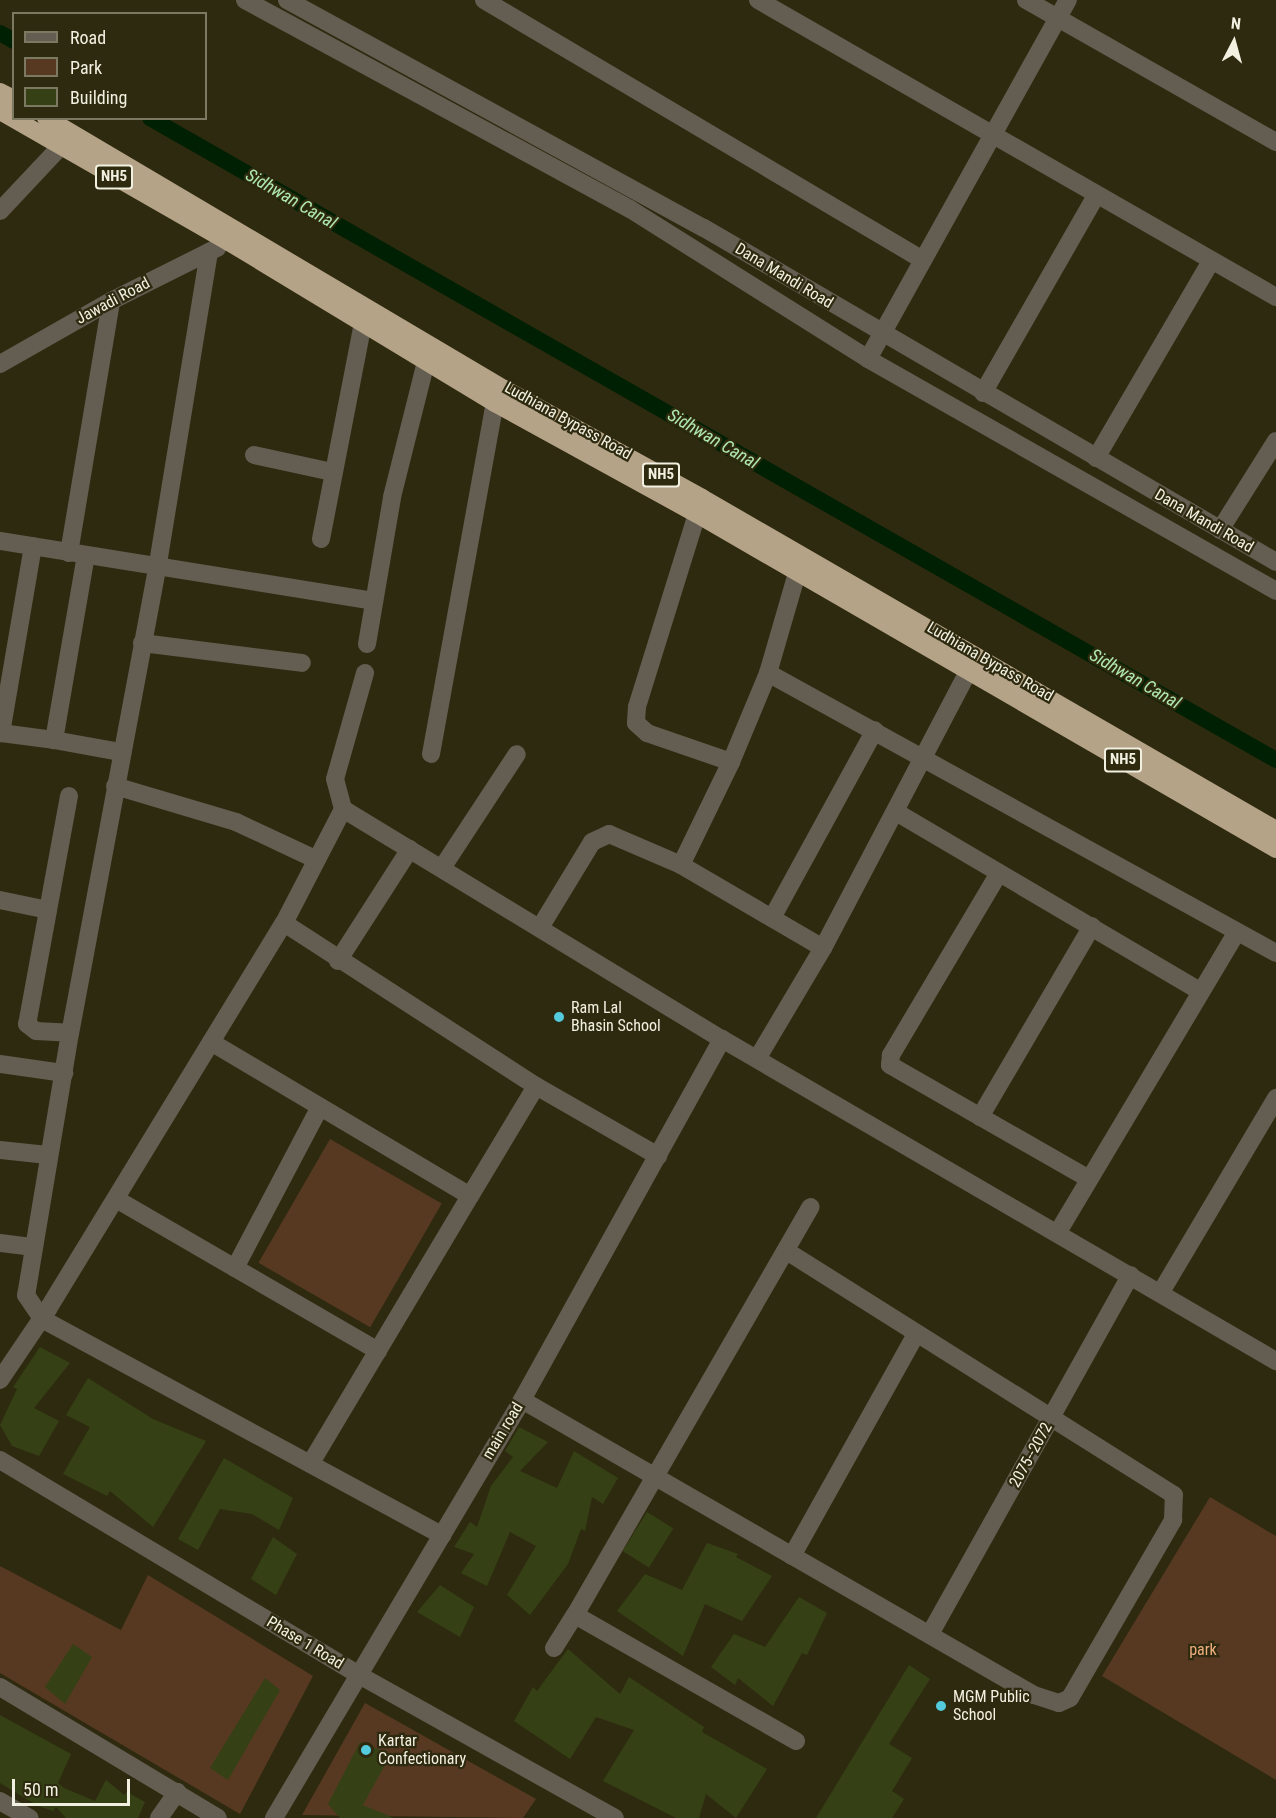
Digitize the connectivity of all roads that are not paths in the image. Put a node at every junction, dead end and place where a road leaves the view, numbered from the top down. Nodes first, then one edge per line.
1 (245, 0) edge
2 (287, 0) edge
3 (484, 0) edge
4 (758, 0) edge
5 (1026, 0) edge
6 (1068, 0) edge
7 (1058, 18) junction
8 (16, 120) edge
9 (49, 120) edge
10 (993, 138) junction
11 (1276, 142) edge
12 (61, 146) junction
13 (1096, 196) junction
14 (0, 211) edge
15 (229, 242) junction
16 (208, 252) junction
17 (923, 260) junction
18 (1211, 261) junction
19 (1276, 297) edge
20 (111, 301) junction
21 (363, 322) junction
22 (882, 335) junction
23 (868, 359) junction
24 (426, 362) junction
25 (0, 364) edge
26 (983, 393) junction
27 (495, 403) junction
28 (1276, 441) edge
29 (254, 455) dead end
30 (1095, 458) junction
31 (332, 472) junction
32 (697, 514) junction
33 (1220, 530) junction
34 (321, 539) dead end
35 (0, 541) edge
36 (33, 546) junction
37 (77, 554) junction
38 (1276, 562) edge
39 (157, 569) junction
40 (797, 573) junction
41 (1276, 591) edge
42 (373, 601) junction
43 (142, 643) junction
44 (367, 644) dead end
45 (302, 663) dead end
46 (968, 672) junction
47 (365, 673) dead end
48 (768, 673) junction
49 (875, 730) junction
50 (1, 733) edge
51 (54, 740) junction
52 (121, 752) junction
53 (431, 754) dead end
54 (517, 754) dead end
55 (925, 757) junction
56 (731, 762) junction
57 (115, 786) junction
58 (69, 796) dead end
59 (343, 809) junction
60 (896, 812) junction
61 (1276, 830) edge
62 (410, 849) junction
63 (1276, 849) edge
64 (316, 860) junction
65 (681, 865) junction
66 (442, 868) junction
67 (999, 873) junction
68 (0, 900) edge
69 (48, 910) junction
70 (771, 918) junction
71 (284, 923) junction
72 (541, 926) junction
73 (1092, 926) junction
74 (1237, 932) junction
75 (823, 948) junction
76 (1276, 953) edge
77 (338, 961) junction
78 (1201, 992) junction
79 (70, 1033) junction
80 (722, 1039) junction
81 (211, 1042) junction
82 (757, 1059) junction
83 (0, 1065) edge
84 (64, 1073) junction
85 (536, 1086) junction
86 (1276, 1098) edge
87 (320, 1107) junction
88 (980, 1117) junction
89 (0, 1150) edge
90 (48, 1155) junction
91 (658, 1156) junction
92 (1089, 1179) junction
93 (470, 1196) junction
94 (116, 1199) junction
95 (811, 1207) dead end
96 (1058, 1232) junction
97 (0, 1243) edge
98 (32, 1247) junction
99 (788, 1252) junction
100 (235, 1268) junction
101 (1131, 1275) junction
102 (1161, 1292) junction
103 (42, 1319) junction
104 (916, 1334) junction
105 (378, 1351) junction
106 (1276, 1361) edge
107 (0, 1380) edge
108 (522, 1400) junction
109 (1050, 1421) junction
110 (0, 1461) edge
111 (312, 1461) junction
112 (655, 1475) junction
113 (442, 1535) junction
114 (792, 1556) junction
115 (575, 1615) junction
116 (930, 1634) junction
117 (554, 1648) dead end
118 (358, 1675) junction
119 (0, 1687) edge
120 (796, 1741) dead end
121 (177, 1792) junction
122 (0, 1801) edge
123 (279, 1816) edge
124 (30, 1818) edge
125 (159, 1818) edge
126 (218, 1818) edge
127 (615, 1818) edge

1 - 23 street
2 - 22 street, Dana Mandi Road
3 - 17 street
4 - 10 street
5 - 7 street
6 - 7 street
7 - 10 street
7 - 11 street
8 - 12 highway, Ludhiana Bypass Road / NH5
9 - 61 highway, Ludhiana Bypass Road / NH5
10 - 13 street
10 - 17 street
12 - 14 street
12 - 15 highway, Ludhiana Bypass Road / NH5
13 - 18 street
13 - 26 street
15 - 16 street, Jawadi Road
15 - 21 highway, Ludhiana Bypass Road / NH5
16 - 20 street, Jawadi Road
16 - 39 street
17 - 22 street
18 - 19 street
18 - 30 street
20 - 25 street, Jawadi Road
20 - 37 street
21 - 24 highway, Ludhiana Bypass Road / NH5
21 - 31 street
22 - 23 street
22 - 26 street, Dana Mandi Road
23 - 41 street
24 - 27 highway, Ludhiana Bypass Road / NH5
24 - 42 street
26 - 30 street, Dana Mandi Road
27 - 32 highway, Ludhiana Bypass Road / NH5
27 - 53 street
28 - 33 street
29 - 31 street
30 - 33 street, Dana Mandi Road
31 - 34 street
32 - 40 highway, Ludhiana Bypass Road / NH5
32 - 56 street
33 - 38 street, Dana Mandi Road
35 - 36 street
36 - 37 street
36 - 50 street
37 - 39 street
37 - 51 street
39 - 42 street
39 - 43 street
40 - 46 highway, Ludhiana Bypass Road / NH5
40 - 48 street
42 - 44 street
43 - 45 street
43 - 52 street
46 - 55 street
46 - 63 highway, Ludhiana Bypass Road / NH5
47 - 59 street
48 - 49 street
48 - 56 street
49 - 55 street
49 - 70 street
50 - 51 street
51 - 52 street
52 - 57 street
54 - 66 street
55 - 60 street
55 - 74 street
56 - 65 street
57 - 64 street
57 - 79 street
58 - 69 street
59 - 62 street
59 - 64 street
60 - 67 street
60 - 75 street
62 - 66 street
62 - 77 street
64 - 71 street
65 - 70 street
65 - 72 street
66 - 72 street
67 - 73 street
67 - 88 street
68 - 69 street
69 - 79 street
70 - 75 street
71 - 77 street
71 - 81 street
72 - 80 street
73 - 78 street
73 - 88 street
74 - 76 street
74 - 78 street
75 - 82 street
77 - 85 street
78 - 92 street
79 - 84 street
80 - 82 street
80 - 91 street, main road
81 - 87 street
81 - 94 street
82 - 96 street
83 - 84 street
84 - 90 street
85 - 91 street
85 - 93 street
86 - 102 street
87 - 93 street
87 - 100 street
88 - 92 street
89 - 90 street
90 - 98 street
91 - 108 street, main road
92 - 96 street
93 - 105 street
94 - 100 street
94 - 103 street
95 - 99 street
96 - 101 street
97 - 98 street
98 - 103 street
99 - 104 street
99 - 112 street
100 - 105 street
101 - 102 street
101 - 109 street, 2075--2072
102 - 106 street
103 - 107 street
103 - 111 street
104 - 109 street
104 - 114 street
105 - 111 street
108 - 112 street
108 - 113 street, main road
109 - 116 street, 2075--2072
109 - 116 street
110 - 118 street, Phase 1 Road
111 - 113 street
112 - 114 street
112 - 115 street
113 - 118 street, main road
114 - 116 street
115 - 117 street
115 - 120 street
118 - 123 street, main road
118 - 127 street, Phase 1 Road
119 - 121 street
121 - 125 street
121 - 126 street
122 - 124 street

